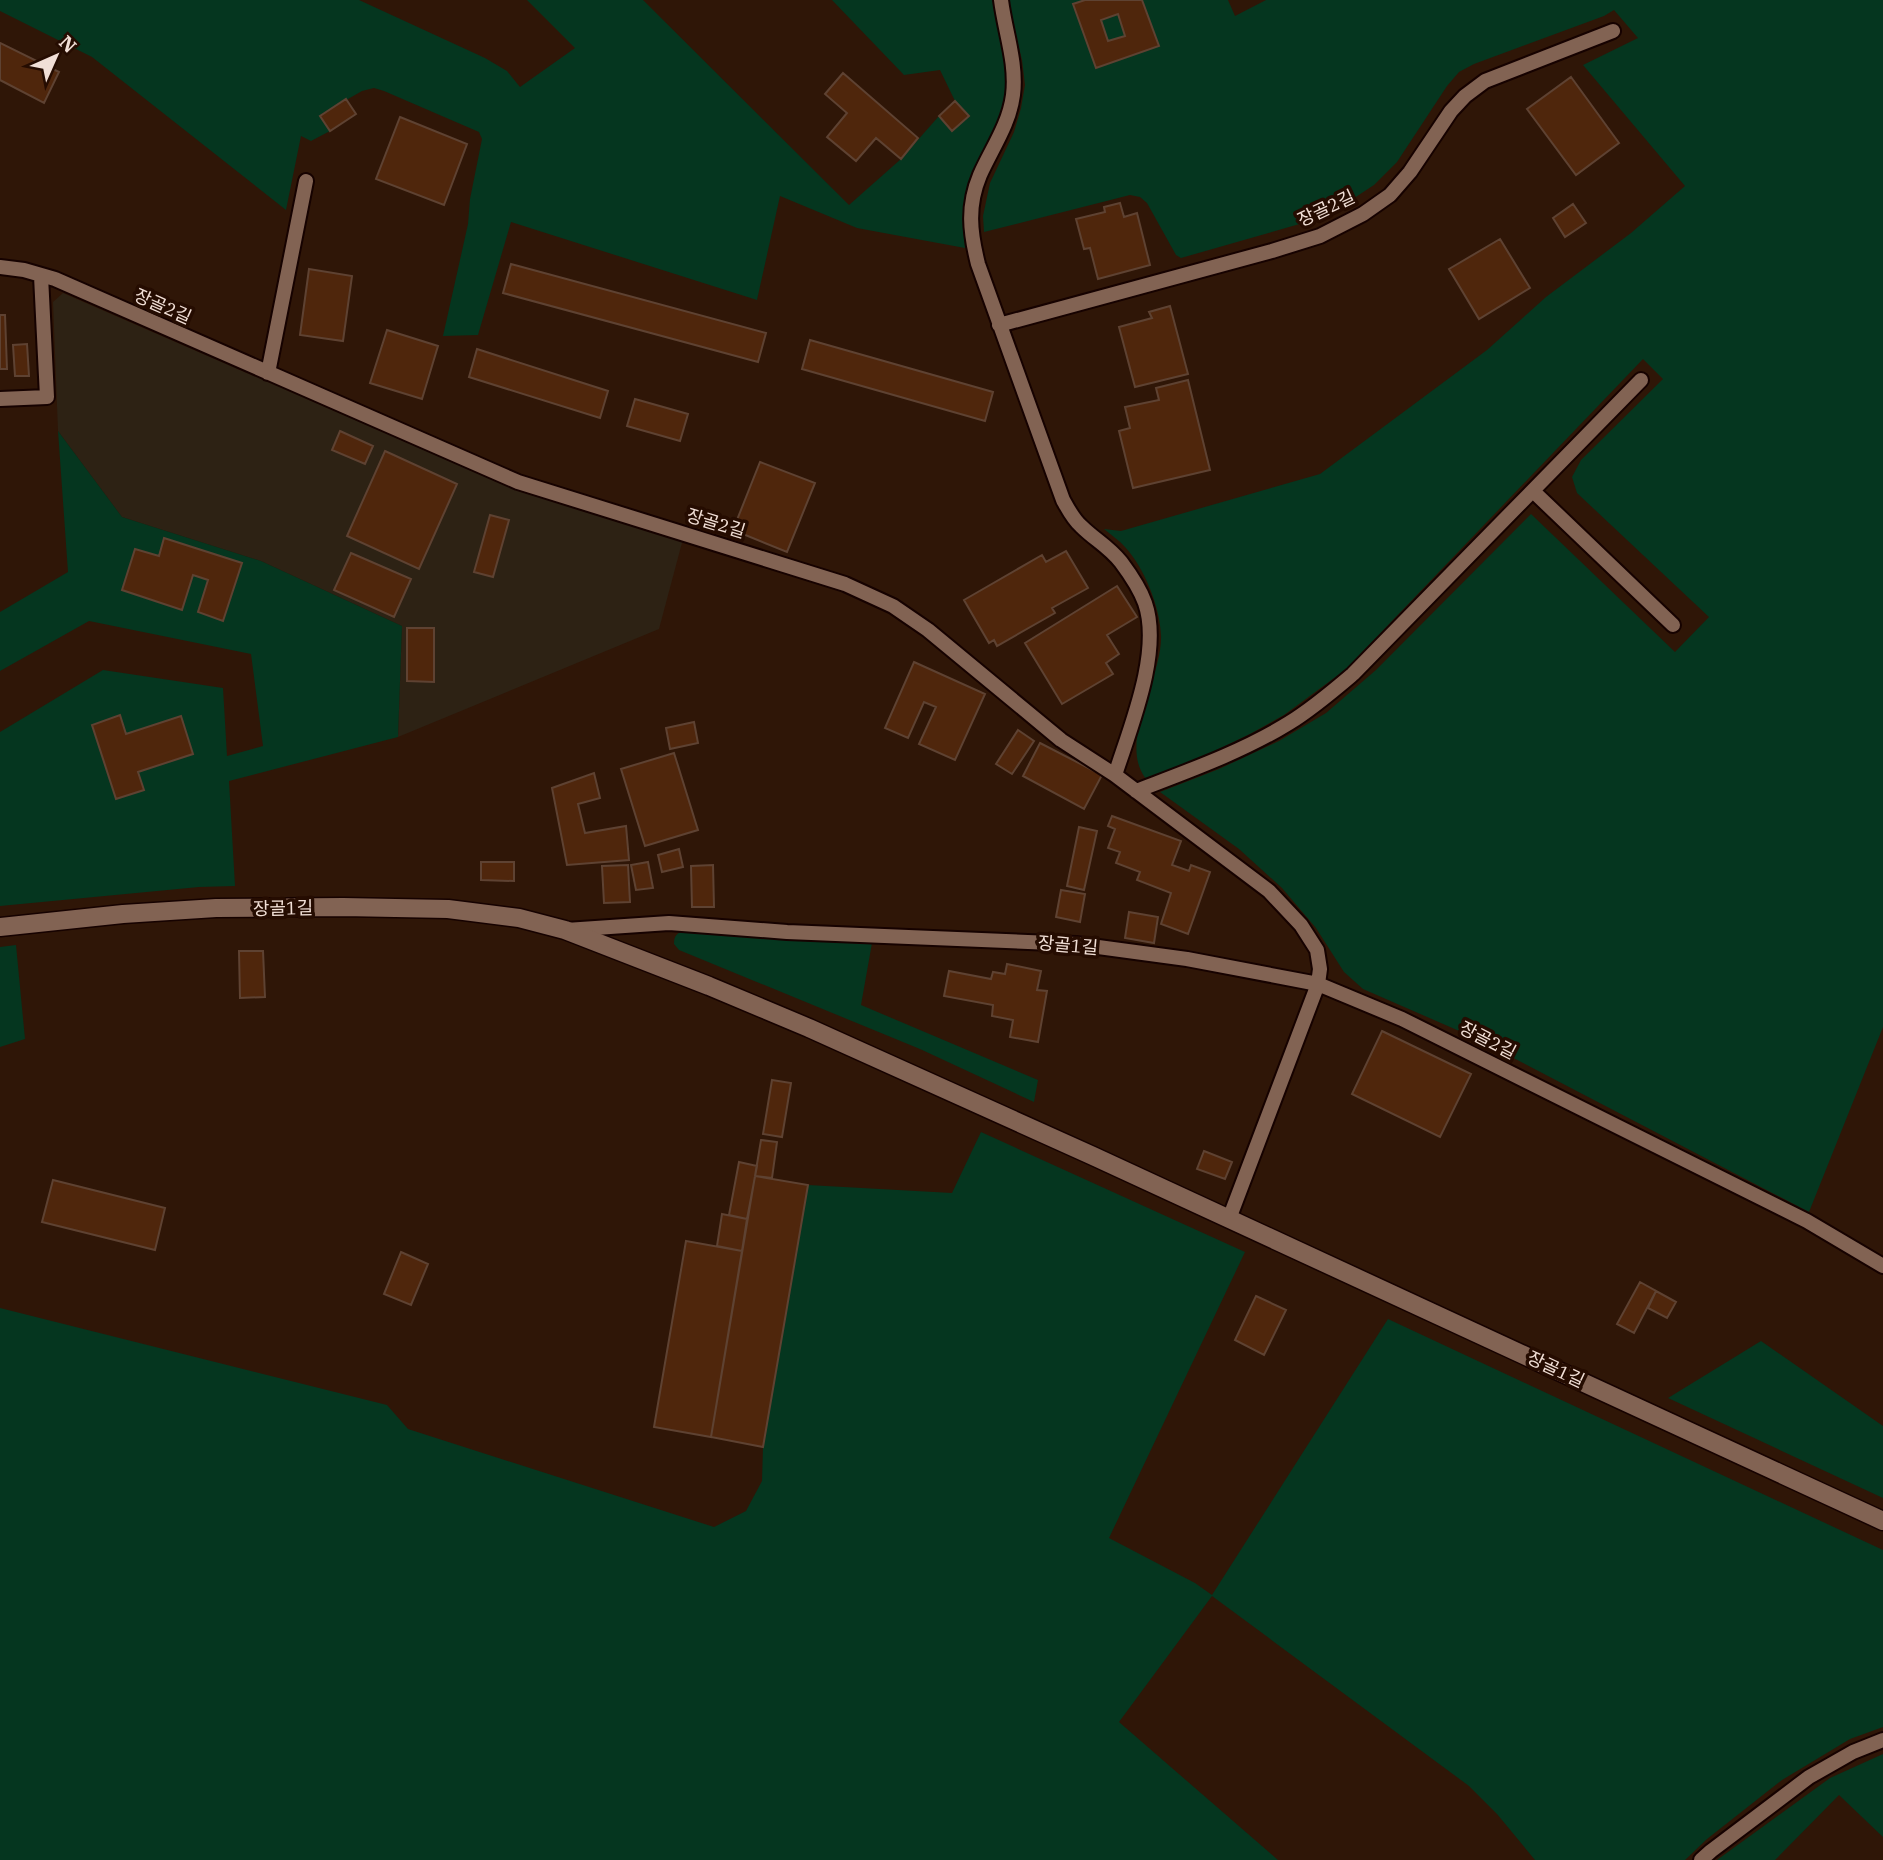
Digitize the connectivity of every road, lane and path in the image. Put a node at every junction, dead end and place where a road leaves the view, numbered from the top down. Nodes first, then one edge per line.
1 (1002, 0) edge
2 (1613, 31) dead end
3 (306, 181) dead end
4 (0, 267) edge
5 (41, 276) junction
6 (999, 325) junction
7 (268, 373) junction
8 (1641, 380) dead end
9 (0, 399) edge
10 (1533, 491) junction
11 (1673, 625) dead end
12 (1115, 775) junction
13 (1136, 791) junction
14 (0, 927) edge
15 (565, 930) junction
16 (1318, 984) junction
17 (1230, 1219) junction
18 (1883, 1266) edge
19 (1883, 1521) edge
20 (1883, 1740) edge
21 (1701, 1860) edge

1 - 6 lane
2 - 6 lane, 장골2길
3 - 7 lane
4 - 5 lane, 장골2길
5 - 7 lane, 장골2길
5 - 9 lane
6 - 12 lane
7 - 12 lane, 장골2길
8 - 10 lane
10 - 11 lane
10 - 13 lane
12 - 13 lane, 장골2길
13 - 16 lane, 장골2길
14 - 15 street, 장골1길
15 - 16 lane, 장골1길
15 - 17 street, 장골1길
16 - 17 lane
16 - 18 lane, 장골2길
17 - 19 street, 장골1길
20 - 21 lane

